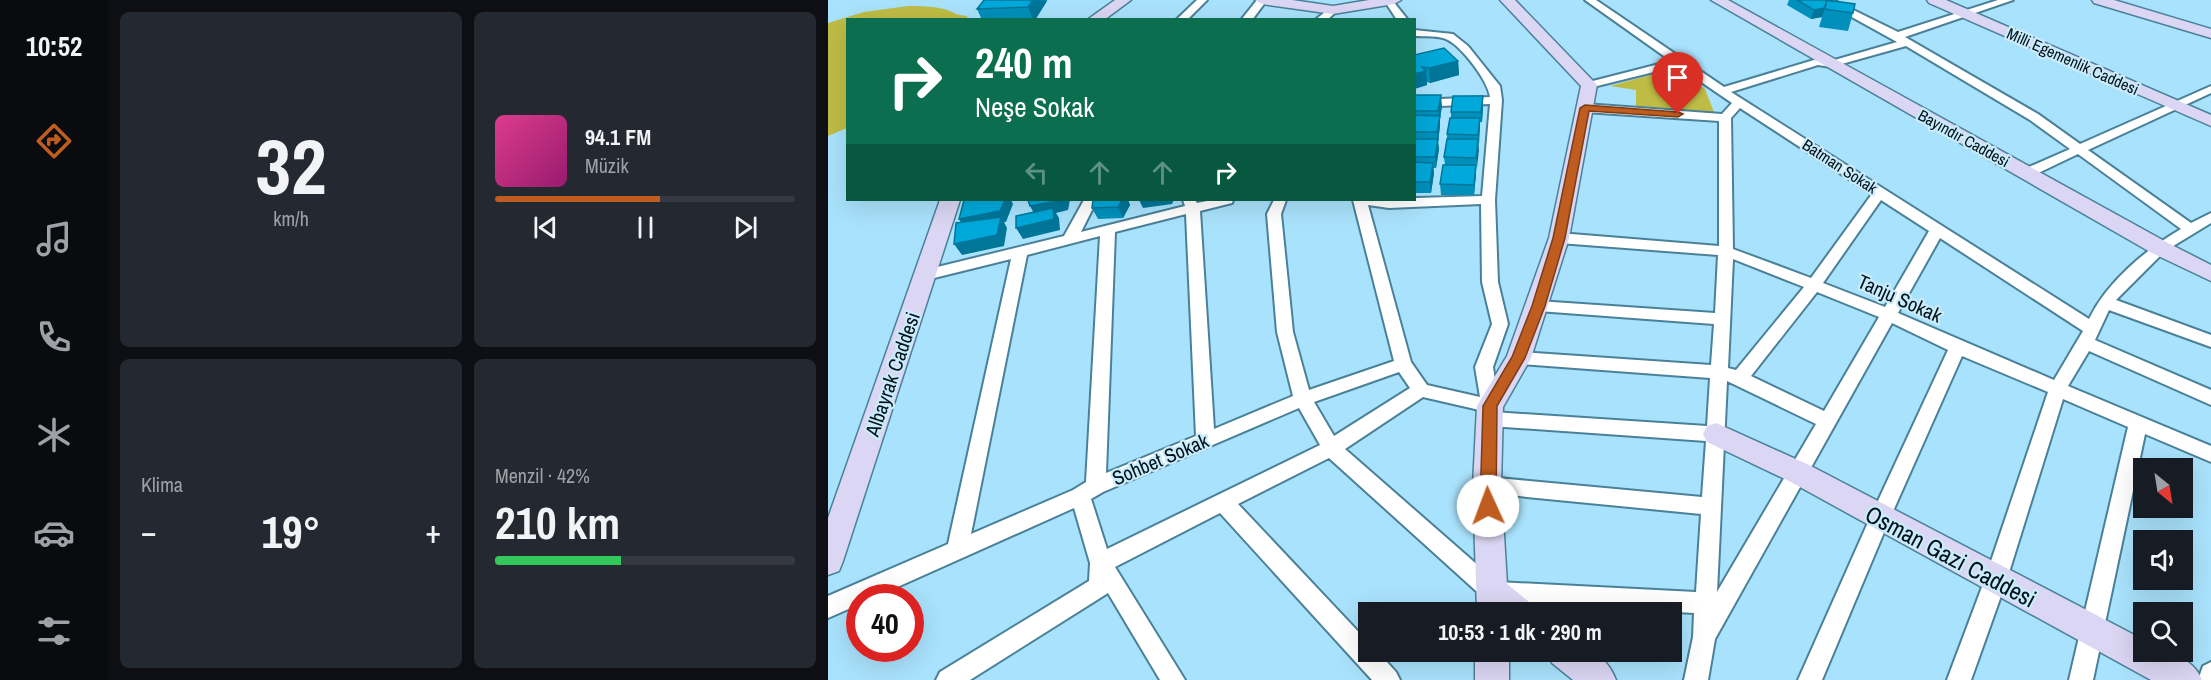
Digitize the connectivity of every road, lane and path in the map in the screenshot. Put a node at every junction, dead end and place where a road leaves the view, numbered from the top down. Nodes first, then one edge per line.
1 (1120, 0) edge
2 (1202, 0) edge
3 (1262, 0) edge
4 (1507, 0) edge
5 (1590, 0) edge
6 (1718, 0) edge
7 (1826, 0) edge
8 (1934, 0) edge
9 (2008, 0) edge
10 (2099, 0) edge
11 (1391, 1) edge
12 (1333, 10) junction
13 (1965, 14) junction
14 (1097, 18) edge
15 (1183, 18) edge
16 (1248, 18) edge
17 (1323, 18) edge
18 (1402, 18) edge
19 (1416, 33) edge
20 (2211, 34) edge
21 (1897, 36) junction
22 (1680, 62) junction
23 (1832, 64) junction
24 (1588, 86) junction
25 (2211, 89) edge
26 (1722, 91) junction
27 (1496, 100) junction
28 (1739, 102) junction
29 (1416, 104) edge
30 (2176, 106) junction
31 (1585, 108) junction
32 (1725, 118) junction
33 (2211, 121) edge
34 (2080, 149) junction
35 (2027, 173) junction
36 (1880, 192) junction
37 (1488, 200) junction
38 (1089, 201) edge
39 (1218, 201) edge
40 (1280, 201) edge
41 (1362, 201) edge
42 (1389, 202) edge
43 (1191, 204) edge
44 (954, 206) edge
45 (2211, 217) edge
46 (1108, 228) junction
47 (1937, 230) junction
48 (2191, 230) junction
49 (1071, 237) junction
50 (1559, 238) junction
51 (2160, 248) junction
52 (1020, 251) junction
53 (1726, 251) junction
54 (2211, 274) edge
55 (926, 275) junction
56 (1814, 285) junction
57 (2105, 302) junction
58 (1538, 306) junction
59 (1889, 315) junction
60 (1721, 319) junction
61 (2089, 336) junction
62 (2211, 341) edge
63 (1958, 347) junction
64 (1518, 358) junction
65 (1402, 364) junction
66 (1719, 372) junction
67 (1740, 378) junction
68 (2058, 388) junction
69 (1421, 390) junction
70 (2211, 398) edge
71 (1303, 399) junction
72 (1490, 413) junction
73 (1828, 421) junction
74 (2138, 424) junction
75 (1716, 434) junction
76 (1205, 440) junction
77 (1331, 448) junction
78 (2211, 454) edge
79 (1799, 474) junction
80 (1487, 485) junction
81 (1088, 491) junction
82 (1223, 502) junction
83 (1711, 506) junction
84 (1880, 518) junction
85 (957, 552) junction
86 (829, 553) edge
87 (1101, 563) junction
88 (1996, 579) junction
89 (1493, 602) edge
90 (1682, 603) edge
91 (1706, 603) junction
92 (828, 607) edge
93 (2093, 631) junction
94 (1704, 637) junction
95 (1492, 662) edge
96 (1577, 662) edge
97 (2211, 674) edge
98 (948, 680) edge
99 (1173, 680) edge
100 (1388, 680) edge
101 (1492, 680) edge
102 (1599, 680) edge
103 (1696, 680) edge
104 (1810, 680) edge
105 (1959, 680) edge
106 (2081, 680) edge
107 (2185, 680) edge
108 (2210, 680) edge

1 - 14 street
2 - 15 street
3 - 12 street
3 - 16 street
4 - 24 street
5 - 22 street, Batman Sokak
6 - 23 street, Bayındır Caddesi
7 - 21 street
8 - 13 street, Milli Egemenlik Caddesi
9 - 13 street
10 - 20 street
11 - 12 street
11 - 18 street
12 - 17 street
13 - 21 street
13 - 30 street, Milli Egemenlik Caddesi
19 - 27 street
21 - 23 street
21 - 34 street
22 - 24 street
22 - 26 street, Batman Sokak
23 - 26 street
23 - 35 street, Bayındır Caddesi
24 - 31 street
25 - 30 street
26 - 28 street, Batman Sokak
27 - 29 street
27 - 37 street
28 - 32 street
28 - 36 street, Batman Sokak
30 - 33 street, Milli Egemenlik Caddesi
30 - 34 street
31 - 32 street
31 - 50 street
32 - 53 street
34 - 35 street
34 - 48 street
35 - 51 street, Bayındır Caddesi
36 - 47 street, Batman Sokak
36 - 56 street
37 - 42 street
37 - 72 street
38 - 49 street
39 - 43 street
40 - 71 street
41 - 65 street
43 - 46 street
43 - 76 street
44 - 55 street, Albayrak Caddesi
45 - 48 street
46 - 49 street
46 - 81 street
47 - 59 street
47 - 61 street, Batman Sokak
48 - 51 street
49 - 52 street
50 - 53 street, Tanju Sokak
50 - 58 street
51 - 54 street, Bayındır Caddesi
51 - 57 street
52 - 55 street
52 - 85 street
53 - 56 street, Tanju Sokak
53 - 60 street
55 - 86 street, Albayrak Caddesi
56 - 59 street, Tanju Sokak
56 - 67 street
57 - 61 street
57 - 62 street
58 - 60 street
58 - 64 street
59 - 63 street, Tanju Sokak
59 - 73 street
60 - 66 street
61 - 68 street
61 - 70 street, Batman Sokak
63 - 68 street, Tanju Sokak
63 - 84 street
64 - 66 street
64 - 72 street
65 - 69 street
65 - 71 street, Sohbet Sokak
66 - 67 street
66 - 75 street
67 - 73 street
68 - 74 street, Tanju Sokak
68 - 88 street
69 - 72 street
69 - 77 street
71 - 76 street, Sohbet Sokak
71 - 77 street
72 - 75 street
72 - 80 street
73 - 79 street
74 - 78 street, Tanju Sokak
74 - 93 street
75 - 79 street, Osman Gazi Caddesi
75 - 83 street
76 - 81 street, Sohbet Sokak
77 - 82 street
77 - 89 street
79 - 84 street, Osman Gazi Caddesi
79 - 94 street
80 - 83 street
80 - 89 street
81 - 85 street, Sohbet Sokak
81 - 87 street
82 - 87 street
82 - 100 street
83 - 91 street
84 - 88 street, Osman Gazi Caddesi
84 - 104 street
85 - 92 street, Sohbet Sokak
87 - 98 street
87 - 99 street
88 - 93 street, Osman Gazi Caddesi
88 - 105 street
90 - 91 street
91 - 94 street
93 - 106 street
93 - 107 street, Osman Gazi Caddesi
94 - 103 street
95 - 101 street
96 - 102 street
97 - 108 street

